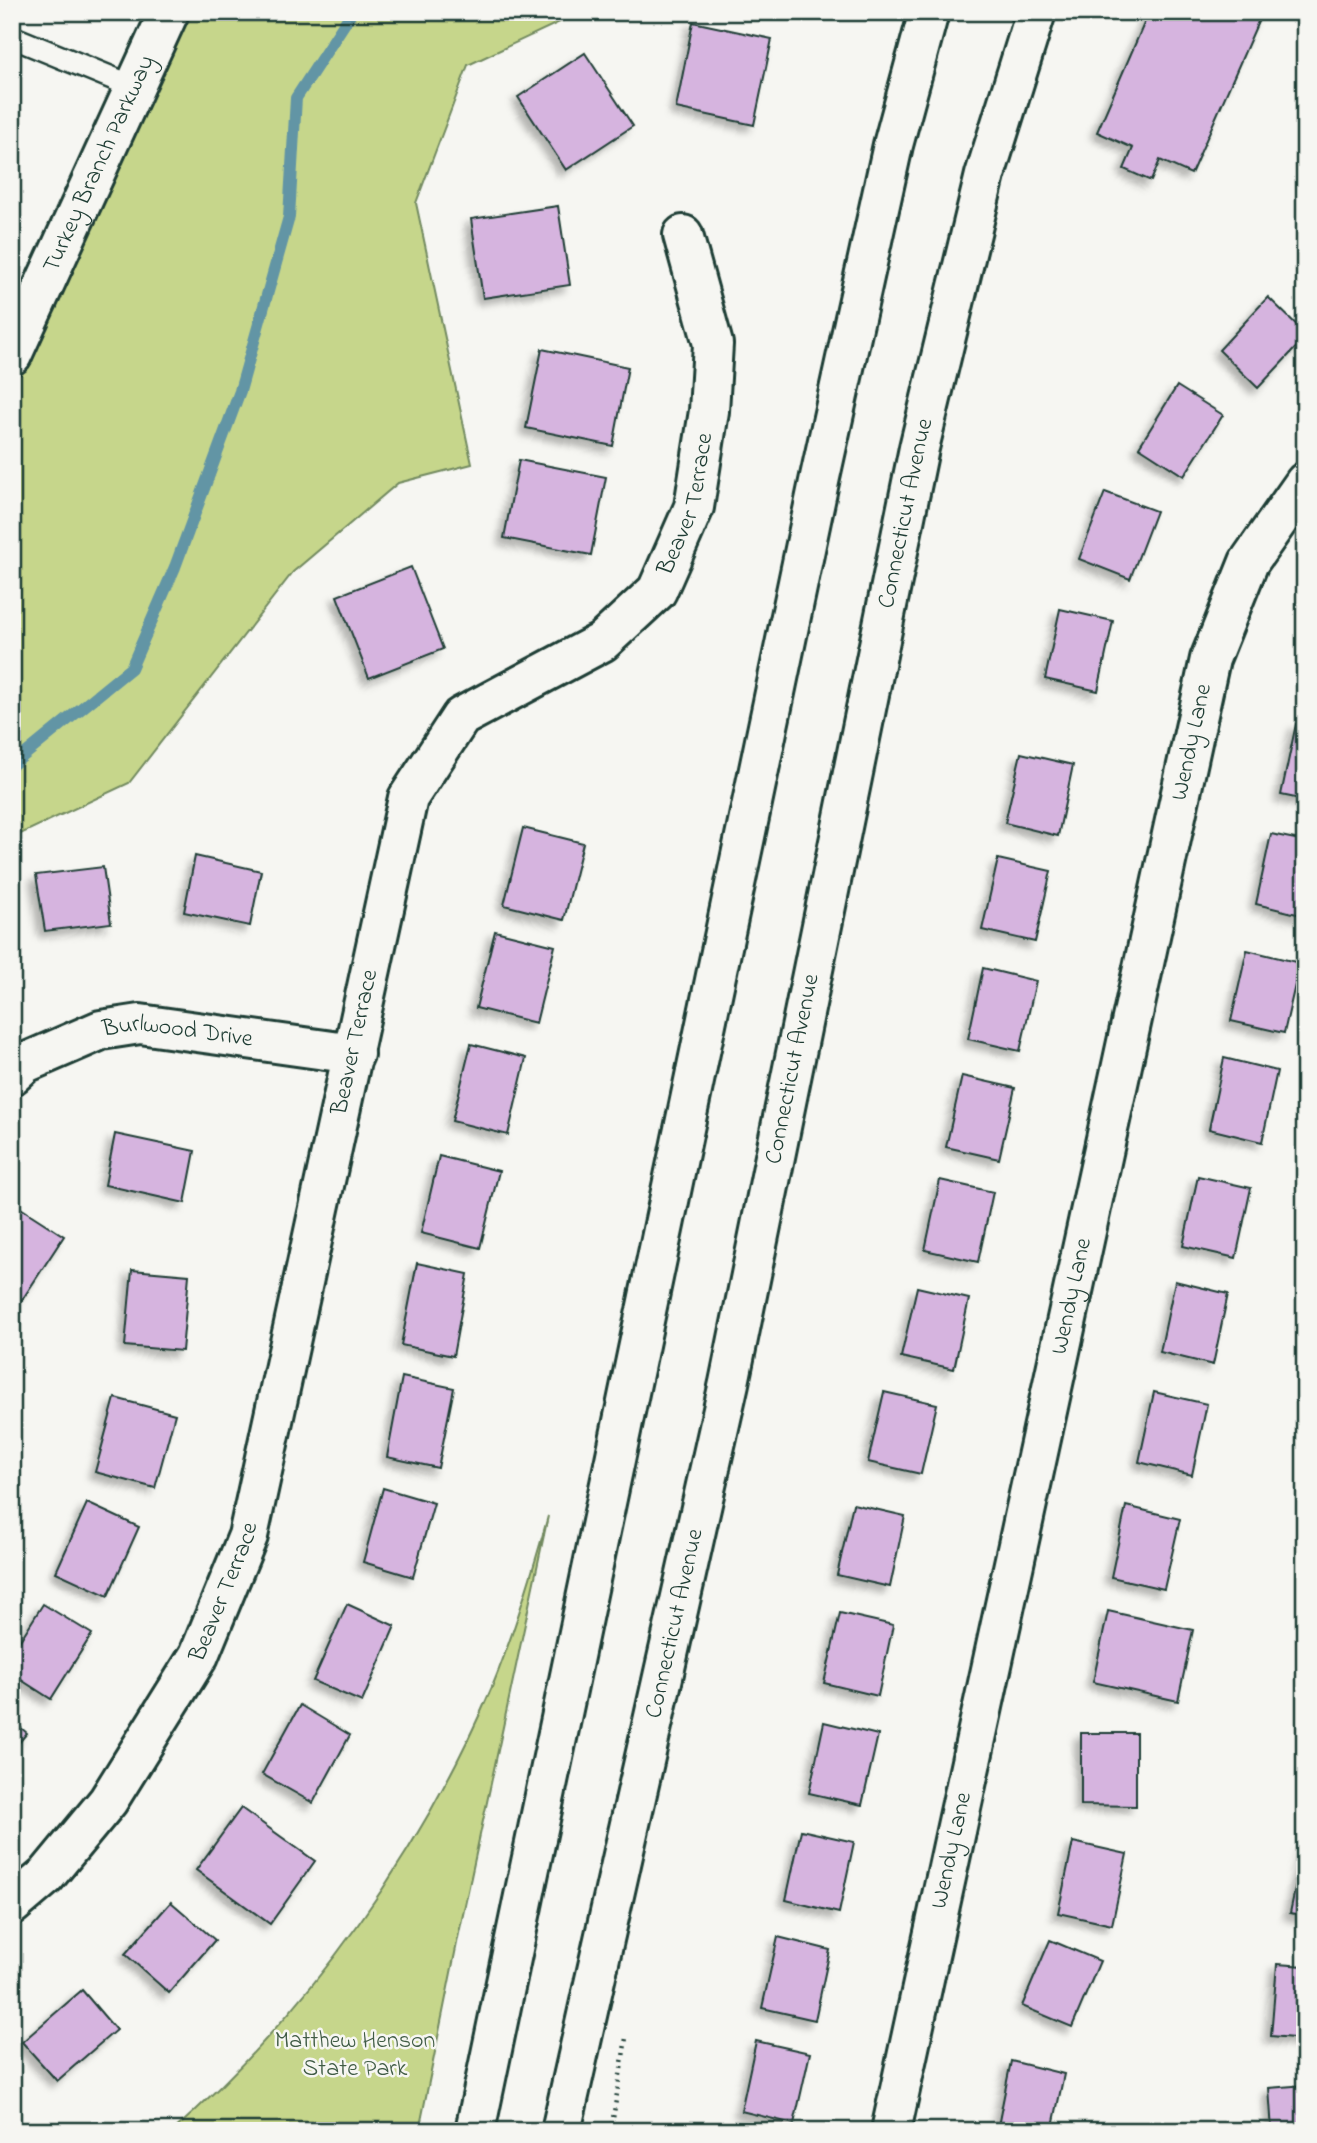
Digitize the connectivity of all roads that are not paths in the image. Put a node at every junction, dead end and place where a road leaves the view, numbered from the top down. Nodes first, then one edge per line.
1 (169, 12) edge
2 (929, 12) edge
3 (1036, 12) edge
4 (12, 37) edge
5 (134, 87) junction
6 (683, 235) dead end
7 (12, 355) edge
8 (1305, 482) edge
9 (354, 1054) junction
10 (12, 1075) edge
11 (12, 1905) edge
12 (475, 2131) edge
13 (561, 2131) edge
14 (891, 2131) edge

1 - 5 street, Turkey Branch Parkway
2 - 12 street
3 - 13 street, Connecticut Avenue
4 - 5 lane
5 - 7 street, Turkey Branch Parkway
6 - 9 street, Beaver Terrace
8 - 14 street, Wendy Lane
9 - 10 street, Burlwood Drive
9 - 11 street, Beaver Terrace

